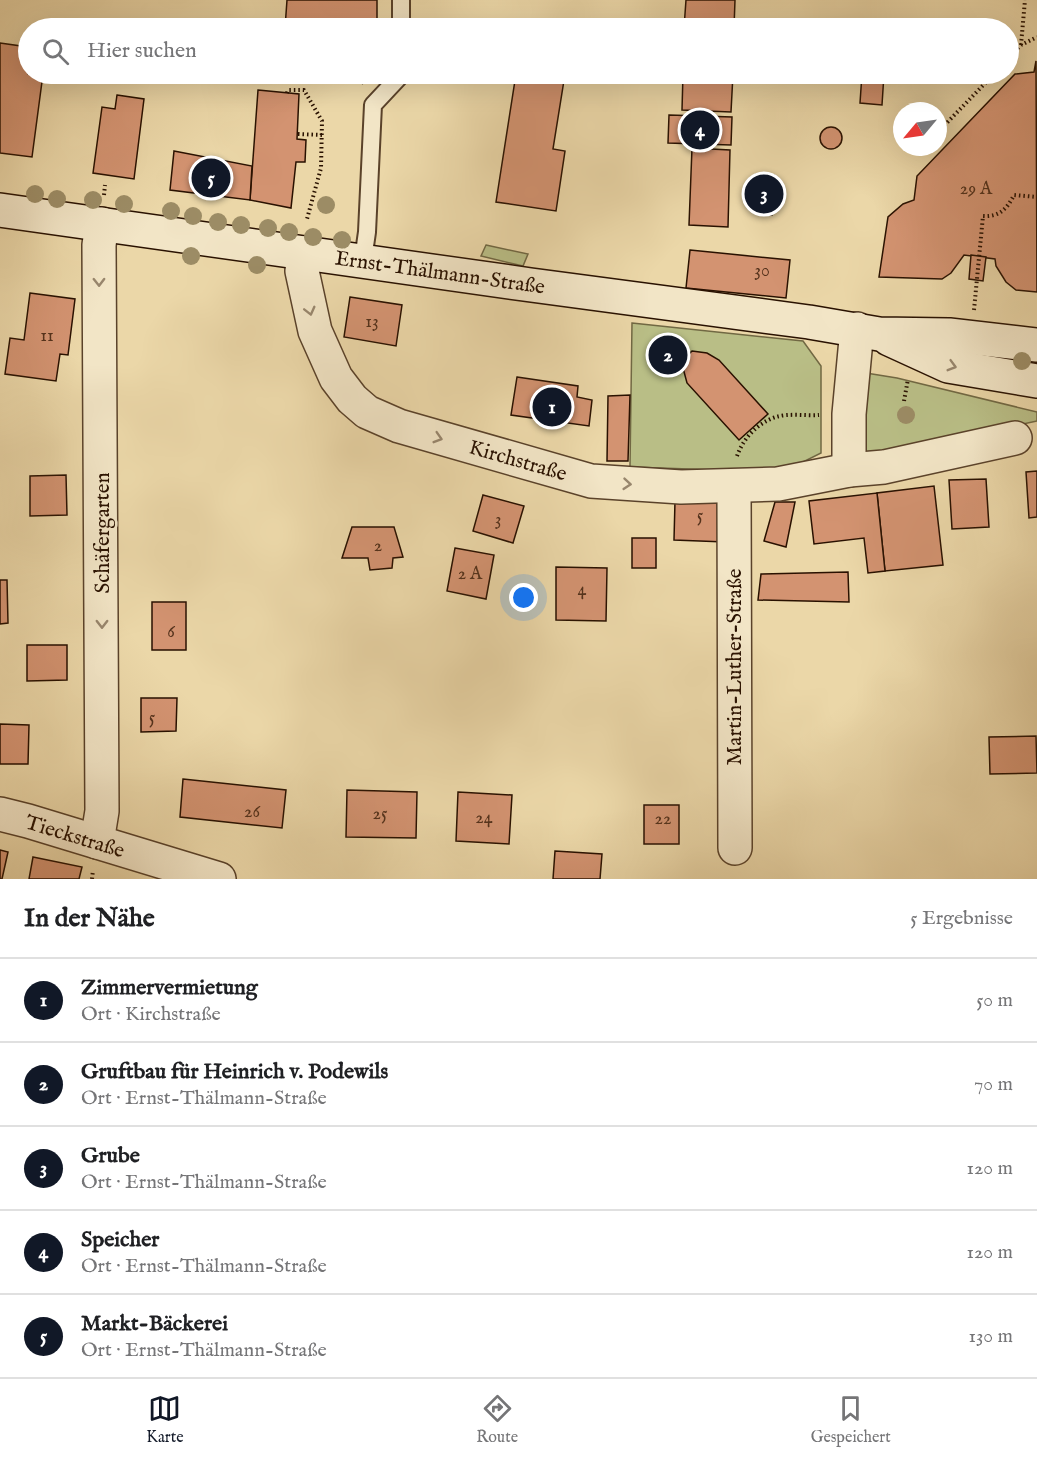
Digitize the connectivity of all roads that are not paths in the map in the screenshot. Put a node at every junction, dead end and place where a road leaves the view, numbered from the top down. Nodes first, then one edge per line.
1 (401, 0) edge
2 (401, 18) edge
3 (393, 84) edge
4 (0, 210) edge
5 (102, 224) junction
6 (304, 253) junction
7 (363, 260) junction
8 (868, 332) junction
9 (1037, 345) edge
10 (1037, 381) edge
11 (1015, 438) dead end
12 (849, 470) junction
13 (734, 486) junction
14 (0, 814) edge
15 (97, 842) junction
16 (735, 848) dead end
17 (219, 879) edge

1 - 2 lane
3 - 7 lane
4 - 5 street, Ernst-Thälmann-Straße
5 - 6 street, Ernst-Thälmann-Straße
5 -> 15 street, Schäfergarten
6 - 7 street, Ernst-Thälmann-Straße
6 -> 13 street, Kirchstraße
7 - 8 street, Ernst-Thälmann-Straße
8 - 9 street, Ernst-Thälmann-Straße
8 -> 10 street, Ernst-Thälmann-Straße
8 - 12 street
11 - 12 street, Kirchstraße
12 - 13 street, Kirchstraße
13 - 16 street, Martin-Luther-Straße
14 - 15 street, Tieckstraße
15 - 17 street, Tieckstraße

